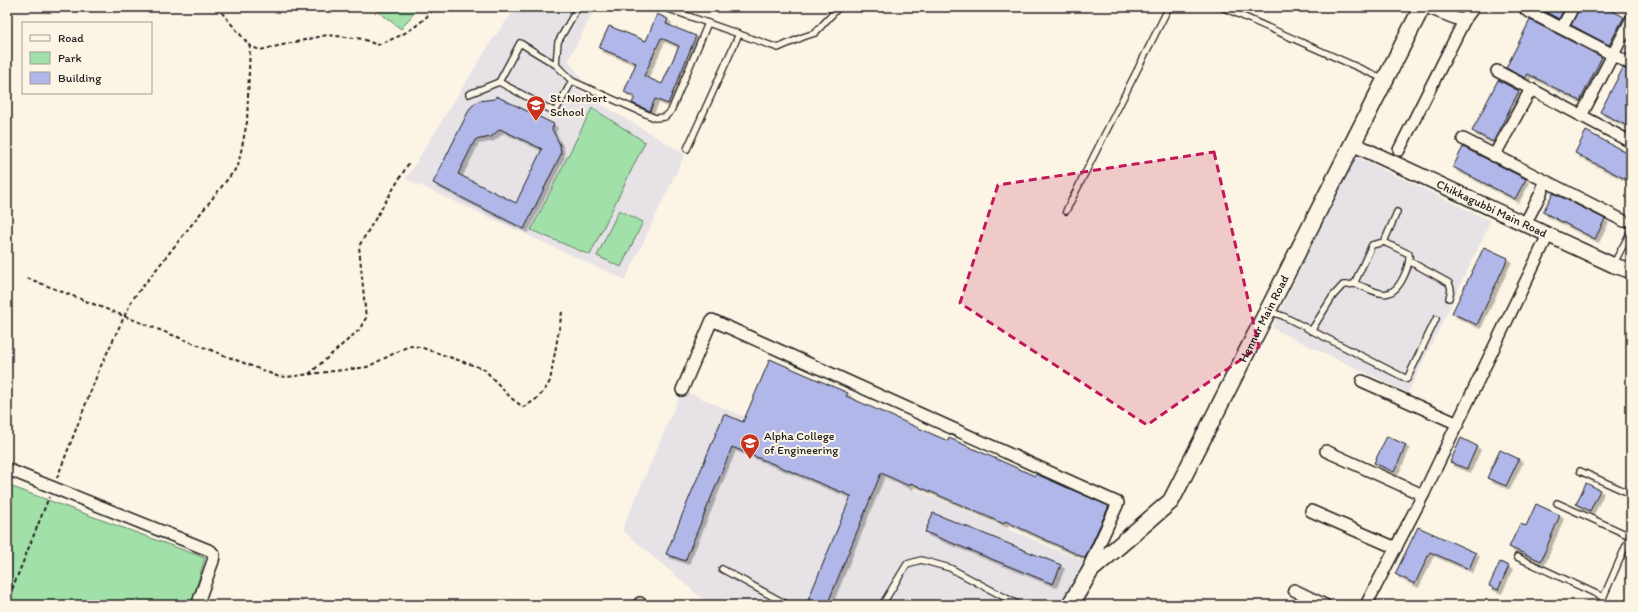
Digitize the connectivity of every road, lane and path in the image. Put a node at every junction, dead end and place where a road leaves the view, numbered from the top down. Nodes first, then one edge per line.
1 (217, 7) edge
2 (435, 7) edge
3 (578, 7) edge
4 (663, 7) edge
5 (839, 7) edge
6 (1169, 7) edge
7 (1222, 7) edge
8 (1422, 7) edge
9 (1426, 7) edge
10 (1474, 7) edge
11 (1573, 7) edge
12 (1526, 10) dead end
13 (1466, 19) junction
14 (1631, 20) edge
15 (708, 23) junction
16 (1562, 28) junction
17 (739, 34) junction
18 (250, 46) junction
19 (1613, 54) junction
20 (556, 64) junction
21 (1631, 64) edge
22 (1497, 71) dead end
23 (1385, 80) junction
24 (572, 81) junction
25 (499, 82) junction
26 (1531, 89) junction
27 (469, 94) dead end
28 (1581, 116) junction
29 (1463, 139) dead end
30 (1631, 142) edge
31 (1353, 144) junction
32 (687, 149) dead end
33 (1399, 150) dead end
34 (1494, 156) junction
35 (410, 160) dead end
36 (1544, 182) junction
37 (1066, 211) dead end
38 (1397, 212) dead end
39 (1624, 222) dead end
40 (1525, 224) junction
41 (1631, 231) edge
42 (1548, 235) junction
43 (1384, 242) junction
44 (1410, 261) junction
45 (1613, 265) junction
46 (1631, 271) edge
47 (27, 278) dead end
48 (1354, 284) junction
49 (1449, 298) dead end
50 (1267, 311) junction
51 (562, 312) dead end
52 (125, 315) junction
53 (1436, 319) dead end
54 (1311, 331) junction
55 (308, 374) junction
56 (1362, 380) dead end
57 (682, 390) dead end
58 (1458, 424) junction
59 (1326, 452) dead end
60 (7, 469) edge
61 (1580, 471) dead end
62 (54, 487) junction
63 (1631, 494) edge
64 (1423, 495) junction
65 (1557, 503) dead end
66 (1311, 510) dead end
67 (1630, 535) edge
68 (1396, 548) junction
69 (1517, 557) dead end
70 (722, 569) dead end
71 (1091, 570) junction
72 (1294, 590) dead end
73 (1603, 597) junction
74 (7, 602) edge
75 (200, 605) edge
76 (788, 605) edge
77 (882, 605) edge
78 (1019, 605) edge
79 (1070, 605) edge
80 (1325, 605) edge
81 (1366, 605) edge
82 (1600, 605) edge

1 - 18 path
2 - 18 path
3 - 20 lane
4 - 15 lane
5 - 17 lane
6 - 37 lane
7 - 23 lane
8 - 23 main road, Hennur Main Road
9 - 13 street
10 - 13 street
11 - 16 street
12 - 16 street
13 - 33 street
14 - 19 street
15 - 17 lane
15 - 24 lane
16 - 19 street
17 - 32 lane
18 - 52 path
19 - 21 street
19 - 28 street
20 - 24 lane
20 - 25 lane
22 - 26 street
23 - 31 main road, Hennur Main Road
24 - 25 lane
25 - 27 lane
26 - 28 street
26 - 34 street
28 - 30 street
29 - 34 street
31 - 40 street, Chikkagubbi Main Road
31 - 50 main road, Hennur Main Road
34 - 36 street
35 - 55 path
36 - 39 street
36 - 40 street
38 - 43 lane
40 - 42 street, Chikkagubbi Main Road
41 - 45 lane
42 - 45 street, Chikkagubbi Main Road
42 - 58 street
43 - 44 lane
43 - 48 lane
44 - 48 lane
44 - 49 lane
45 - 46 street, Chikkagubbi Main Road
47 - 52 path
48 - 54 lane
50 - 54 lane
50 - 71 main road, Hennur Main Road
51 - 55 path
52 - 55 path
52 - 62 path
53 - 54 lane
56 - 58 street
57 - 71 street
58 - 64 street
59 - 64 street
60 - 62 street
61 - 63 lane
62 - 74 path
62 - 75 street
64 - 68 street
65 - 67 lane
66 - 68 street
67 - 73 lane
68 - 81 street
69 - 73 lane
70 - 76 lane
71 - 79 main road, Hennur Main Road
72 - 80 street
73 - 82 lane
77 - 78 lane

